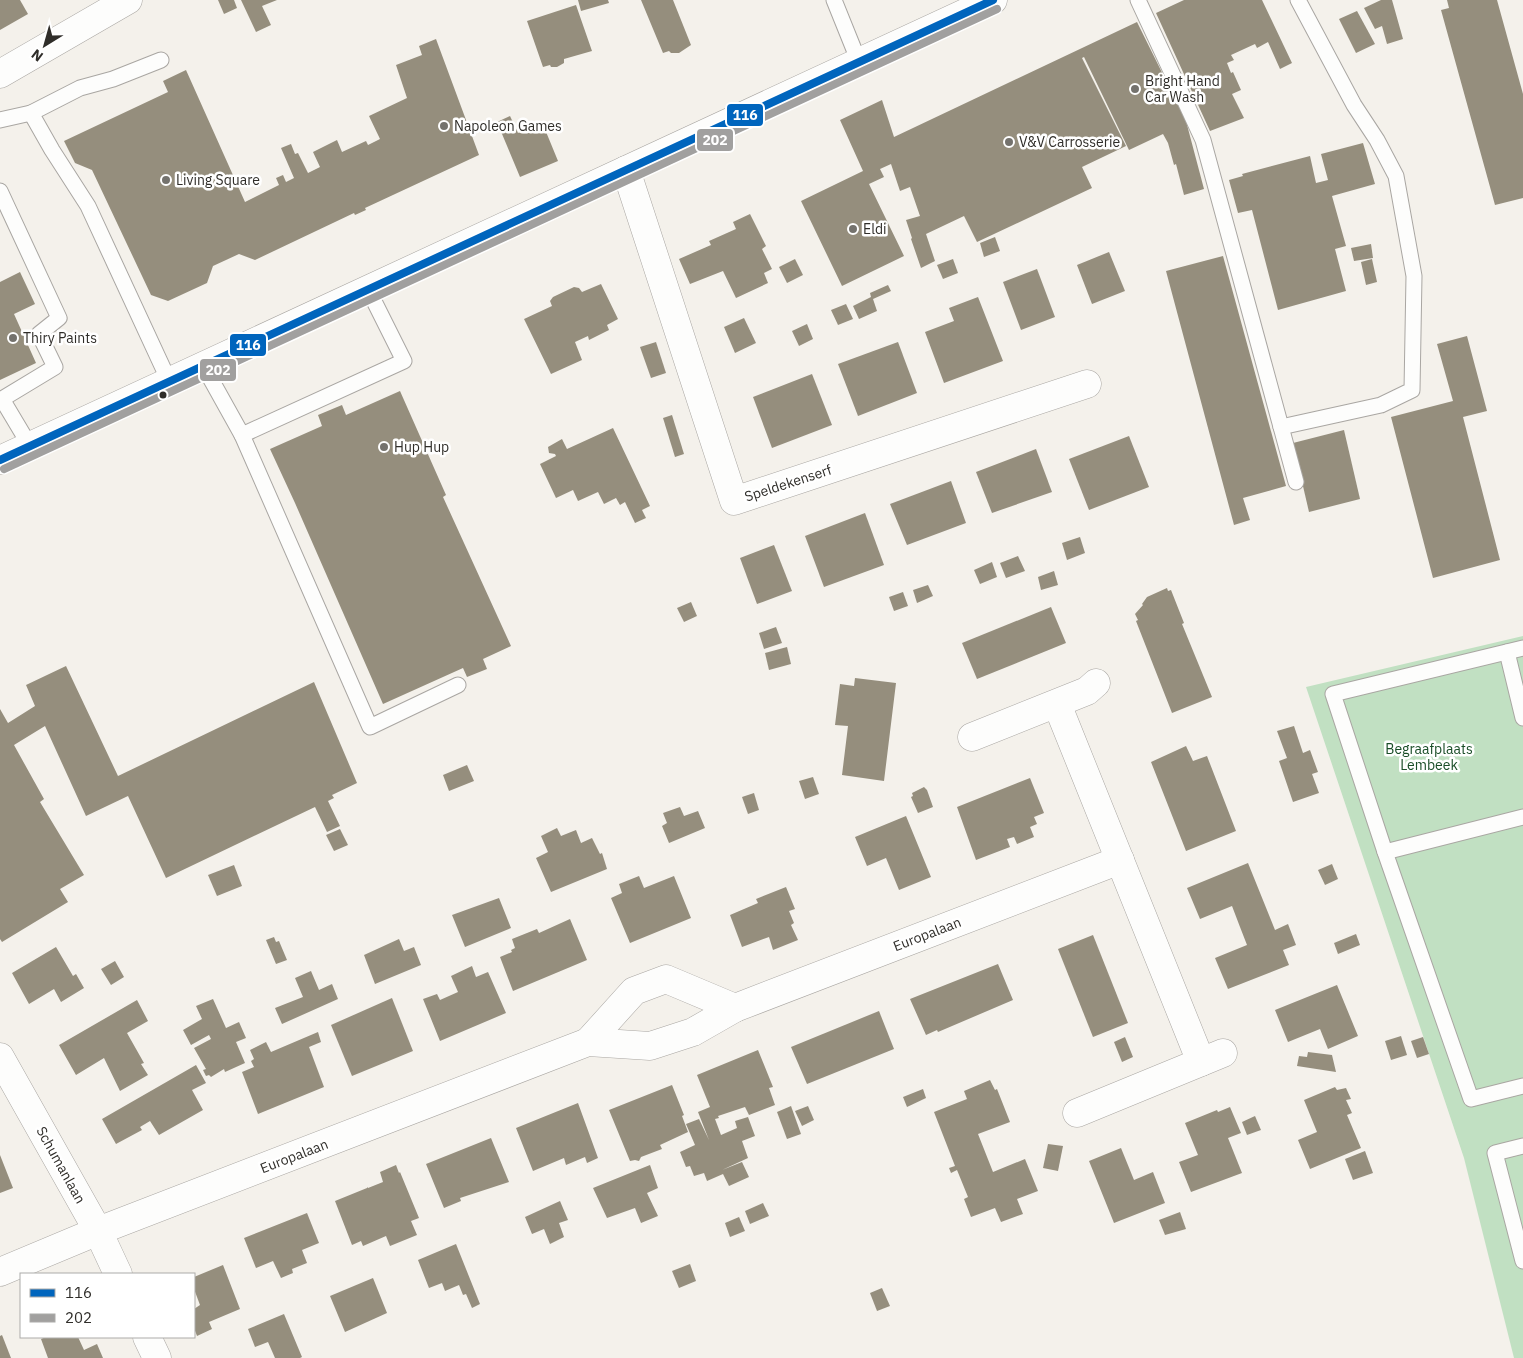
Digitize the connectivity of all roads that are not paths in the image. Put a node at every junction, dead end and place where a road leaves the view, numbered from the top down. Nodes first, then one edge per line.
1 (128, 0) edge
2 (834, 0) edge
3 (993, 0) edge
4 (1138, 0) edge
5 (1298, 0) edge
6 (161, 60) dead end
7 (859, 62) junction
8 (0, 74) edge
9 (31, 113) junction
10 (0, 120) edge
11 (626, 170) junction
12 (0, 191) edge
13 (368, 289) junction
14 (204, 366) junction
15 (169, 381) junction
16 (1087, 384) dead end
17 (1281, 427) junction
18 (242, 435) junction
19 (30, 446) junction
20 (0, 460) edge
21 (1296, 482) dead end
22 (1523, 648) edge
23 (1507, 652) junction
24 (1096, 683) dead end
25 (458, 685) dead end
26 (1057, 704) junction
27 (1523, 718) edge
28 (972, 737) dead end
29 (1523, 816) edge
30 (1385, 852) junction
31 (1120, 860) junction
32 (735, 1008) junction
33 (588, 1042) junction
34 (0, 1057) edge
35 (1523, 1086) edge
36 (1078, 1113) dead end
37 (1523, 1146) edge
38 (98, 1231) junction
39 (1523, 1260) edge
40 (0, 1272) edge
41 (118, 1273) edge
42 (147, 1338) edge
43 (157, 1358) edge

1 - 8 street
2 - 7 lane
3 - 7 street
4 - 17 lane
5 - 17 lane
6 - 9 lane
7 - 11 street
9 - 10 lane
9 - 15 lane
11 - 13 street
11 - 16 street, Speldekenserf
12 - 19 lane
13 - 14 street
13 - 18 lane
14 - 15 street
14 - 18 lane
15 - 19 street
17 - 21 lane
18 - 25 lane
19 - 20 street
22 - 23 lane
23 - 27 lane
23 - 30 lane
24 - 26 street
26 - 28 street
26 - 31 street
29 - 30 lane
30 - 35 lane
31 - 32 street, Europalaan
31 - 36 street
32 - 33 street, Europalaan
32 - 33 street, Europalaan
33 - 38 street, Europalaan
34 - 38 street, Schumanlaan
37 - 39 lane
38 - 40 street, Europalaan
38 - 41 street, Schumanlaan
42 - 43 street

